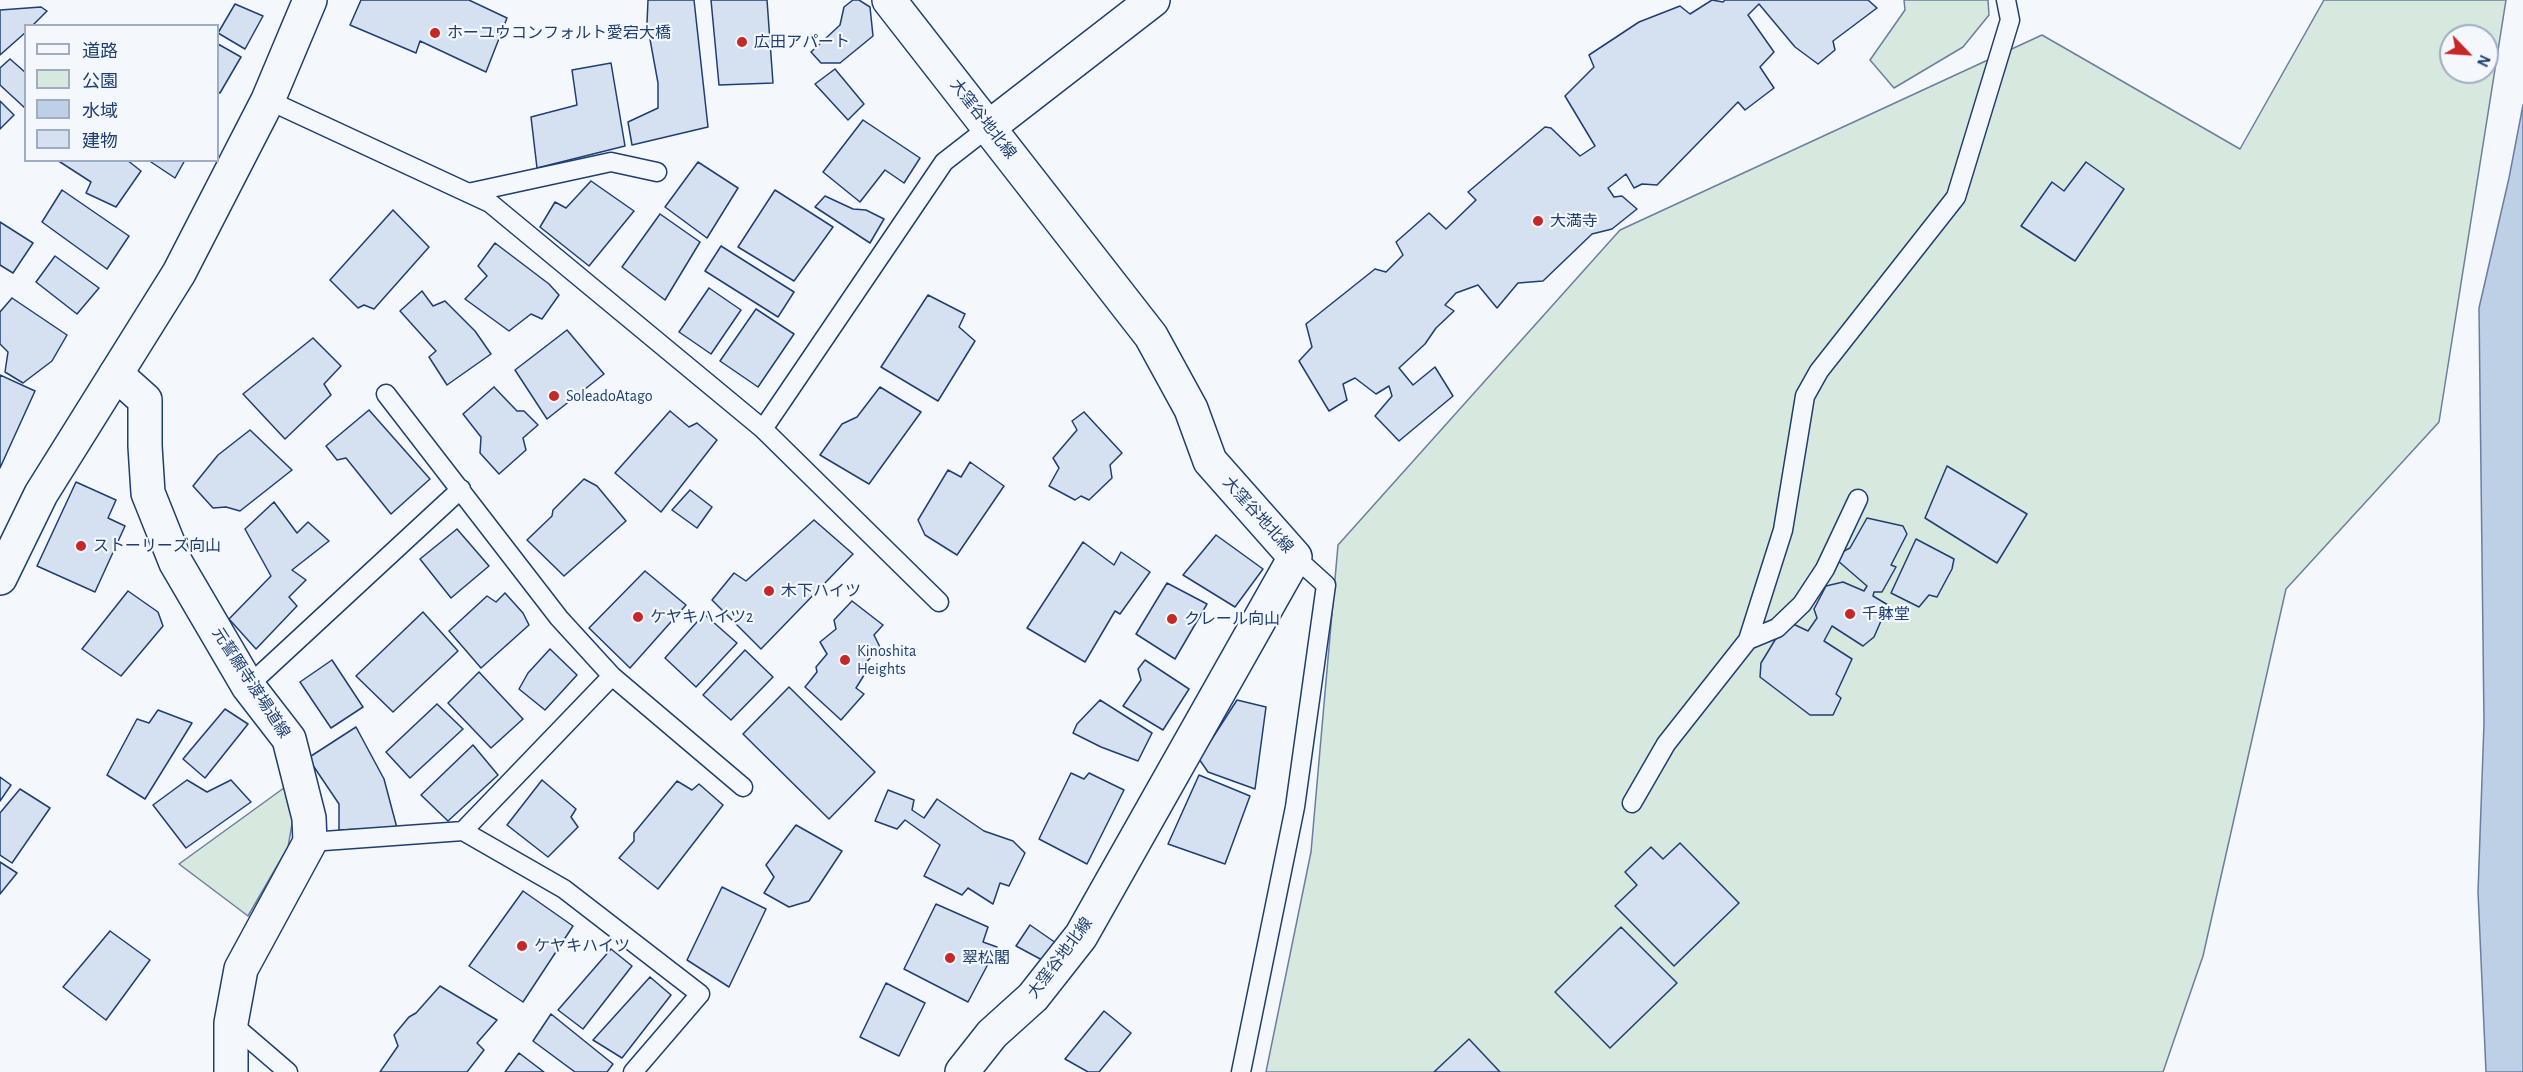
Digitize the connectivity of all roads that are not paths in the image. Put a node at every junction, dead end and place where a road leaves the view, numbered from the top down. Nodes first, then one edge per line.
1 (310, 0) edge
2 (889, 0) edge
3 (1153, 0) edge
4 (2006, 0) edge
5 (268, 100) junction
6 (989, 127) junction
7 (657, 172) dead end
8 (468, 193) junction
9 (116, 374) junction
10 (386, 394) dead end
11 (763, 429) junction
12 (461, 489) junction
13 (1858, 499) dead end
14 (1295, 557) junction
15 (0, 578) edge
16 (939, 602) dead end
17 (1748, 640) junction
18 (612, 676) junction
19 (248, 686) junction
20 (743, 787) dead end
21 (1632, 803) dead end
22 (463, 831) junction
23 (310, 842) junction
24 (231, 1023) junction
25 (974, 1065) edge
26 (231, 1072) edge
27 (288, 1072) edge
28 (633, 1072) edge
29 (1241, 1072) edge

1 - 5 street
2 - 6 street, 大窪谷地北線
3 - 6 street
4 - 17 lane
5 - 8 lane
5 - 9 street
6 - 11 lane
6 - 14 street, 大窪谷地北線
7 - 8 lane
8 - 11 lane
9 - 15 street
9 - 19 street, 元誓願寺渡場道線
10 - 12 lane
11 - 16 lane
12 - 18 lane
12 - 19 lane
13 - 17 lane
14 - 25 street, 大窪谷地北線
14 - 29 lane
17 - 21 lane
18 - 20 lane
18 - 22 lane
19 - 23 street, 元誓願寺渡場道線
22 - 23 lane
22 - 28 lane
23 - 24 street
24 - 26 street
24 - 27 lane

